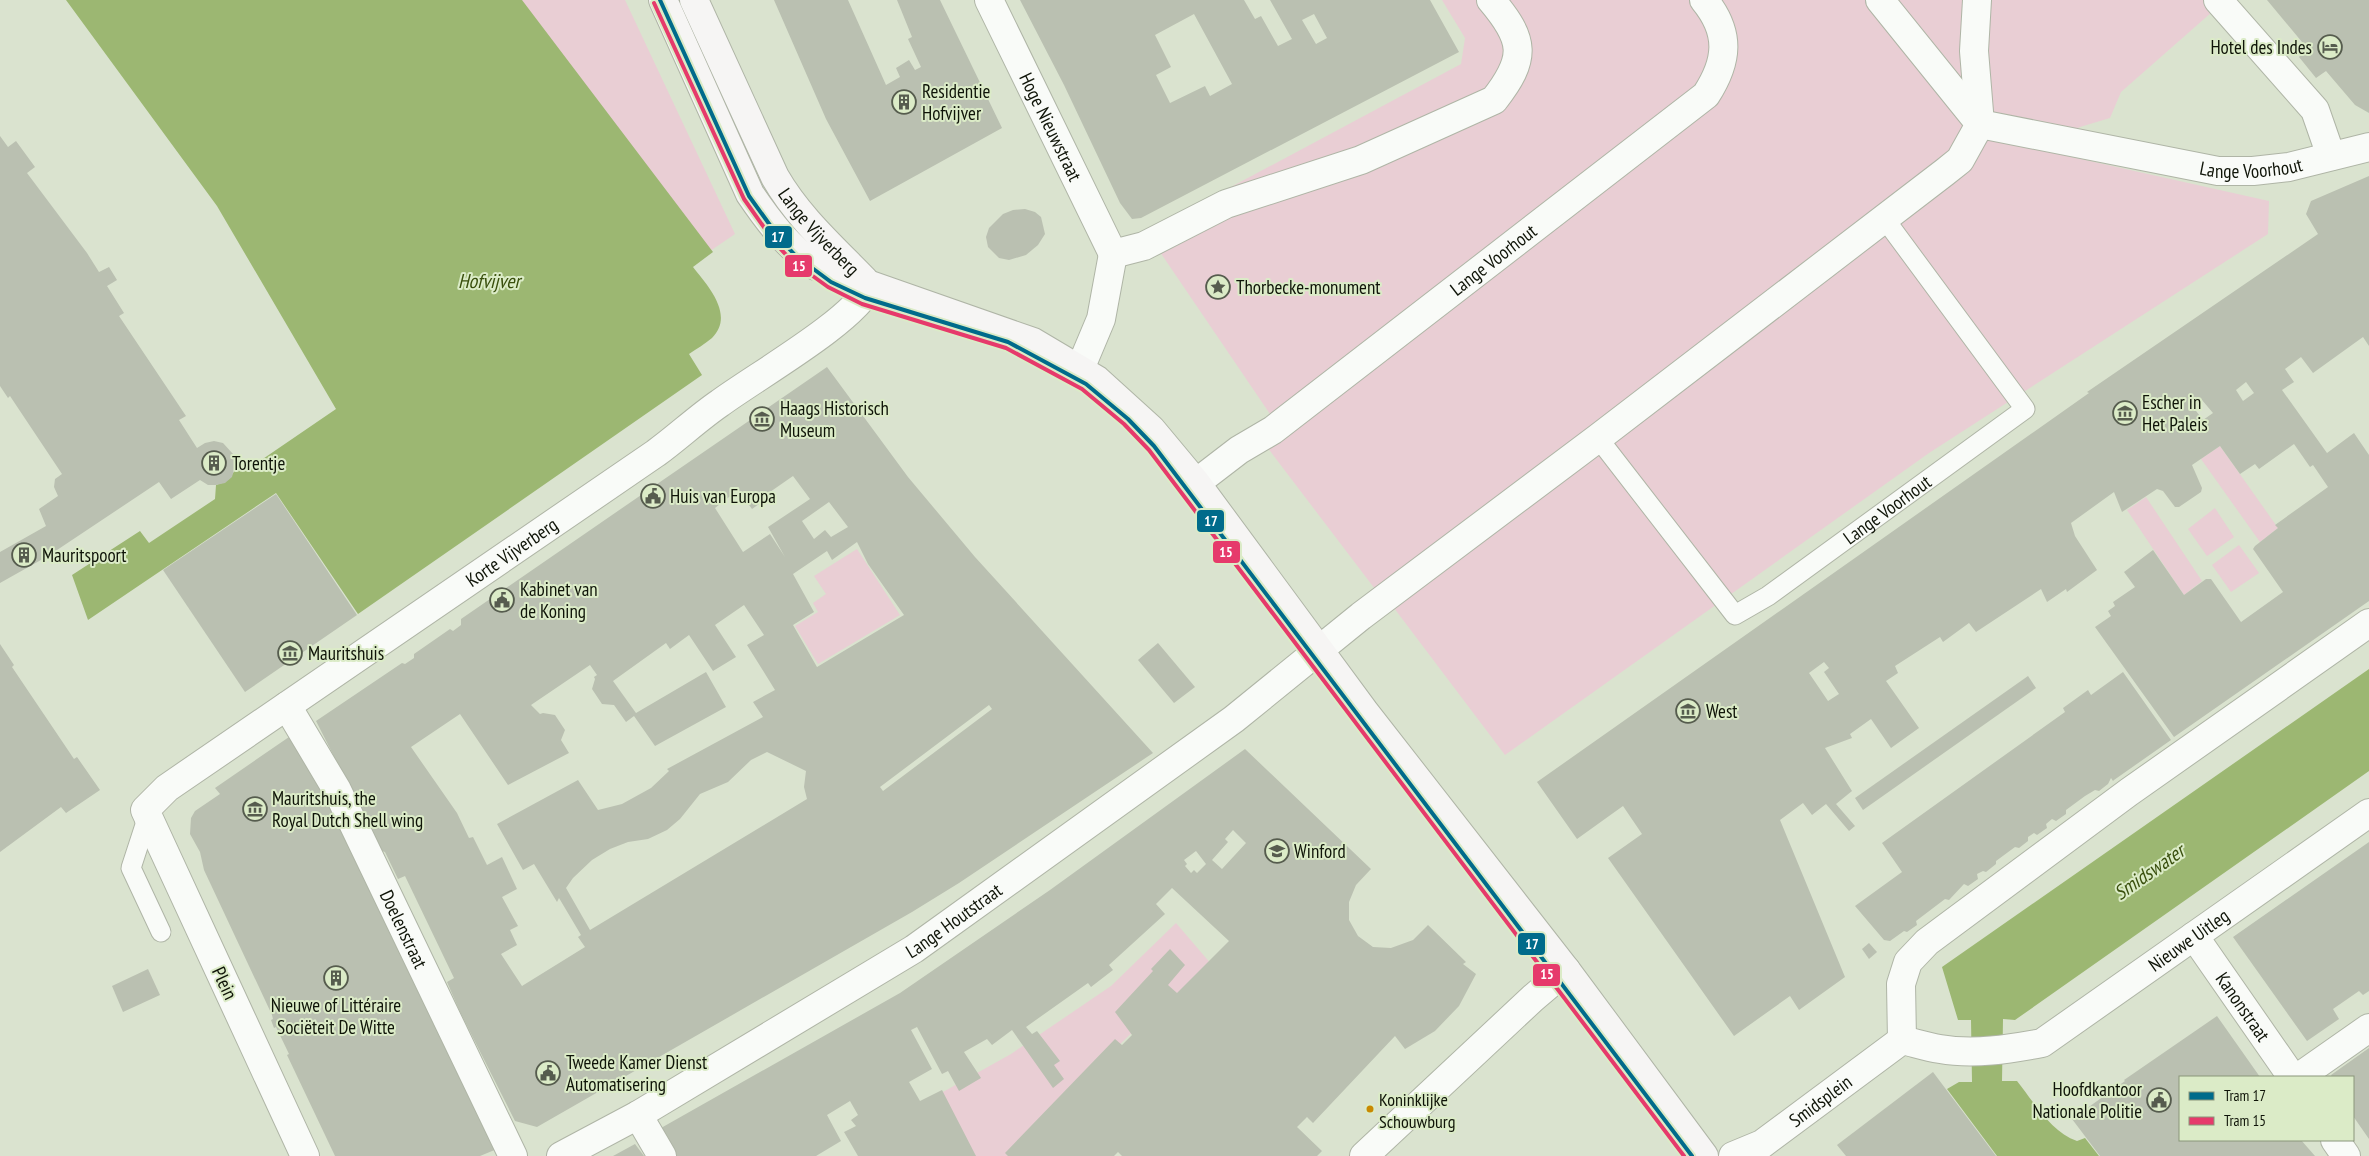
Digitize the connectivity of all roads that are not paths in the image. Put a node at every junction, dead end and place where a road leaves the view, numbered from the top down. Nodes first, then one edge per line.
1 (663, 0) edge
2 (694, 0) edge
3 (989, 0) edge
4 (1491, 0) edge
5 (1704, 0) edge
6 (1880, 0) edge
7 (1977, 0) edge
8 (2218, 0) edge
9 (1980, 124) junction
10 (2369, 147) edge
11 (2331, 156) junction
12 (1884, 218) junction
13 (1113, 254) junction
14 (870, 286) junction
15 (1080, 369) junction
16 (1598, 438) junction
17 (1196, 484) junction
18 (2369, 623) edge
19 (1321, 649) junction
20 (287, 706) junction
21 (145, 810) junction
22 (2369, 813) edge
23 (161, 932) dead end
24 (2194, 936) junction
25 (1566, 970) junction
26 (2369, 1028) edge
27 (1902, 1040) junction
28 (2291, 1076) edge
29 (2300, 1076) edge
30 (638, 1115) junction
31 (2335, 1141) edge
32 (305, 1156) edge
33 (513, 1156) edge
34 (561, 1156) edge
35 (662, 1156) edge
36 (1364, 1156) edge
37 (1704, 1156) edge
38 (1734, 1156) edge
39 (2346, 1156) edge

1 - 14 street, Lange Vijverberg
2 - 14 street, Lange Vijverberg
3 - 13 street, Hoge Nieuwstraat
4 - 13 street
5 - 17 street, Lange Voorhout
6 - 9 street
7 - 9 street
8 - 11 street, Lange Voorhout
9 - 11 street, Lange Voorhout
9 - 12 street
10 - 11 street
12 - 16 street
12 - 16 lane, Lange Voorhout
13 - 15 street
14 - 15 street
14 - 20 street, Korte Vijverberg
15 - 17 street
16 - 19 street
17 - 19 street
18 - 27 street
19 - 25 street
19 - 30 street, Lange Houtstraat
20 - 21 street, Korte Vijverberg
20 - 33 street, Doelenstraat
21 - 23 lane
21 - 32 street, Plein
22 - 24 street, Nieuwe Uitleg
24 - 27 street, Nieuwe Uitleg
24 - 28 street, Kanonstraat
25 - 36 street
25 - 37 street
26 - 29 street
27 - 38 street, Smidsplein
30 - 34 street, Lange Houtstraat
30 - 35 street
31 - 39 street

